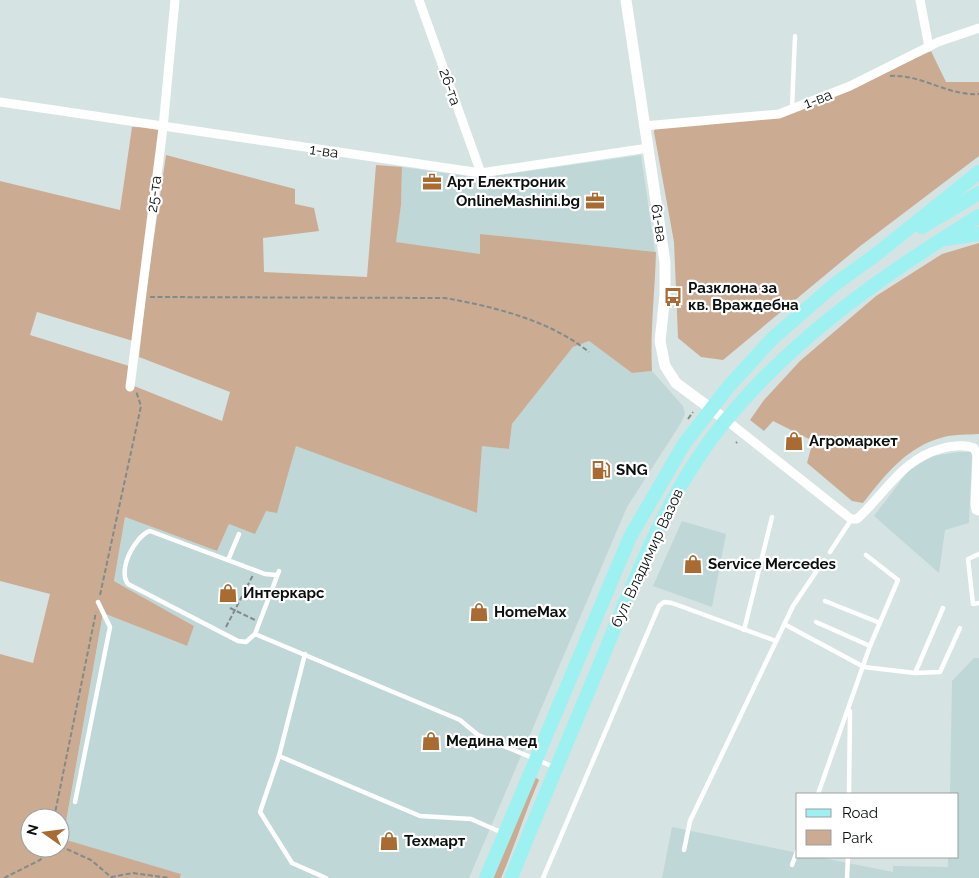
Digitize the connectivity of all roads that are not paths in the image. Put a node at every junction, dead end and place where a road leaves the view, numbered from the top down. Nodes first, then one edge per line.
1 (176, 0) edge
2 (419, 0) edge
3 (626, 0) edge
4 (920, 0) edge
5 (979, 28) edge
6 (795, 36) dead end
7 (929, 47) junction
8 (0, 102) edge
9 (792, 108) junction
10 (644, 126) junction
11 (162, 128) junction
12 (648, 148) junction
13 (979, 172) edge
14 (481, 174) junction
15 (979, 194) edge
16 (979, 216) edge
17 (979, 234) edge
18 (938, 241) junction
19 (878, 253) junction
20 (130, 387) dead end
21 (712, 409) junction
22 (726, 420) junction
23 (977, 448) edge
24 (979, 511) edge
25 (772, 517) dead end
26 (851, 519) junction
27 (239, 534) dead end
28 (830, 552) dead end
29 (979, 554) edge
30 (866, 555) dead end
31 (228, 560) junction
32 (824, 560) dead end
33 (825, 601) dead end
34 (98, 602) dead end
35 (979, 603) edge
36 (943, 608) dead end
37 (816, 622) dead end
38 (880, 623) junction
39 (784, 624) junction
40 (960, 628) dead end
41 (744, 630) junction
42 (255, 634) junction
43 (776, 641) junction
44 (870, 646) junction
45 (305, 654) junction
46 (864, 667) junction
47 (915, 673) junction
48 (850, 705) junction
49 (279, 756) junction
50 (536, 760) junction
51 (557, 768) junction
52 (818, 793) edge
53 (849, 793) edge
54 (75, 802) dead end
55 (505, 834) junction
56 (684, 850) dead end
57 (796, 854) edge
58 (848, 858) edge
59 (792, 865) dead end
60 (326, 878) edge
61 (486, 878) edge
62 (511, 878) edge
63 (543, 878) edge
64 (848, 878) edge

1 - 11 street, 25-та
2 - 14 street, 26-та
3 - 10 street, 61-ва
4 - 7 street
5 - 7 street, 1-ва
6 - 9 lane
7 - 9 street, 1-ва
8 - 11 street, 1-ва
9 - 10 street, 1-ва
10 - 12 street, 61-ва
11 - 14 street, 1-ва
11 - 20 street, 25-та
12 - 14 street, 1-ва
12 - 21 street, 61-ва
13 - 19 main road
15 - 19 main road
16 - 18 main road, бул. Владимир Вазов
17 - 18 main road
18 - 22 main road, бул. Владимир Вазов
19 - 21 main road, бул. Владимир Вазов
21 - 22 street, 61-ва
21 - 50 main road, бул. Владимир Вазов
22 - 26 street
22 - 51 main road, бул. Владимир Вазов
23 - 24 street
23 - 26 street
25 - 41 lane
26 - 28 lane
27 - 31 lane
29 - 35 lane
30 - 38 lane
31 - 42 lane
31 - 42 lane
32 - 39 lane
33 - 38 lane
34 - 54 lane
36 - 47 lane
37 - 44 lane
38 - 44 lane
39 - 43 lane
39 - 46 lane
40 - 47 lane
41 - 43 lane
41 - 63 lane
42 - 45 lane
43 - 56 lane
44 - 46 lane
45 - 49 lane
45 - 50 lane
46 - 47 lane
46 - 48 lane
48 - 52 lane
48 - 53 lane
49 - 55 lane
49 - 60 lane
50 - 51 lane
50 - 55 main road, бул. Владимир Вазов
51 - 62 main road, бул. Владимир Вазов
55 - 61 main road, бул. Владимир Вазов
57 - 59 lane
58 - 64 lane

